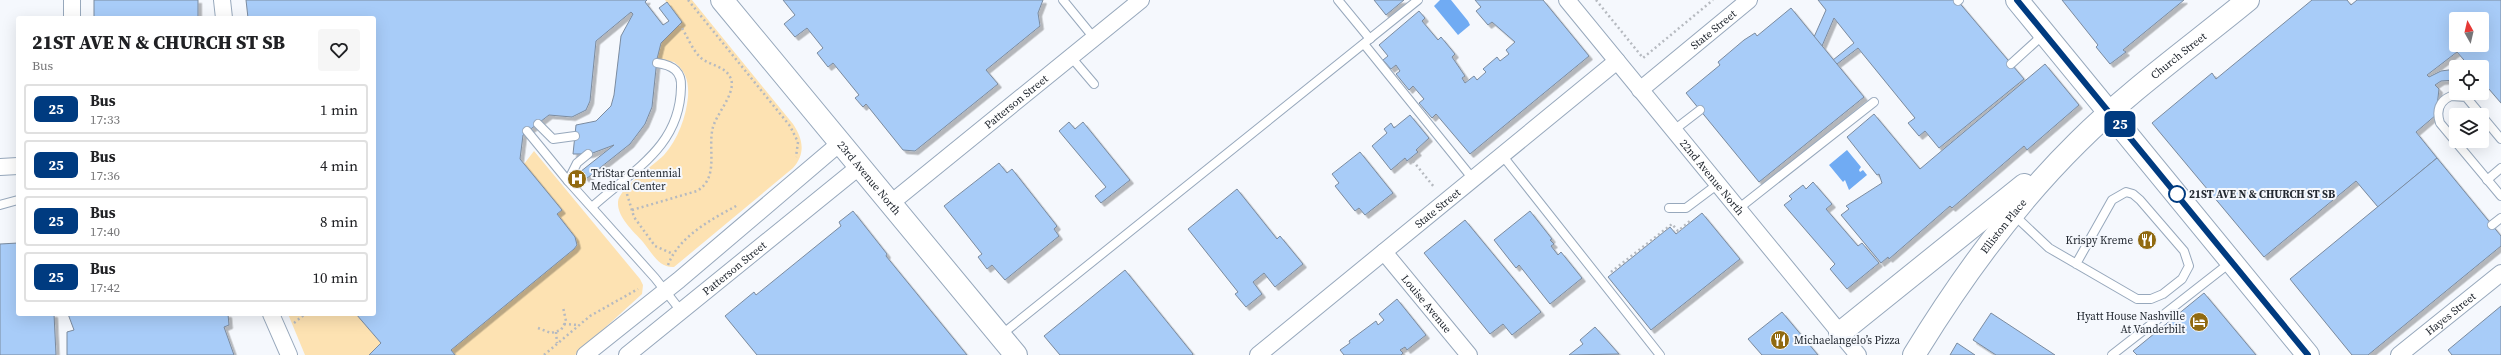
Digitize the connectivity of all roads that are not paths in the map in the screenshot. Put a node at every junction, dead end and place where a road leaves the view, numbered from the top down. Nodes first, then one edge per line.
1 (72, 0) edge
2 (222, 0) edge
3 (722, 0) edge
4 (1063, 0) edge
5 (1141, 0) edge
6 (1338, 0) edge
7 (1418, 0) edge
8 (1567, 0) edge
9 (2017, 0) edge
10 (2248, 0) edge
11 (1745, 1) edge
12 (72, 16) edge
13 (224, 16) edge
14 (2045, 34) junction
15 (1094, 38) junction
16 (1367, 42) junction
17 (1071, 56) junction
18 (1617, 61) junction
19 (657, 63) dead end
20 (2011, 64) dead end
21 (1094, 84) dead end
22 (1640, 90) junction
23 (1874, 102) dead end
24 (1700, 110) dead end
25 (2110, 113) junction
26 (538, 124) dead end
27 (1674, 130) junction
28 (528, 131) dead end
29 (575, 136) dead end
30 (2501, 139) edge
31 (2078, 141) junction
32 (840, 143) junction
33 (588, 154) dead end
34 (1502, 155) junction
35 (0, 166) edge
36 (16, 166) edge
37 (860, 166) junction
38 (2501, 168) edge
39 (1473, 179) junction
40 (568, 180) junction
41 (2487, 180) junction
42 (1718, 184) junction
43 (2501, 196) edge
44 (16, 201) edge
45 (891, 203) junction
46 (0, 205) edge
47 (592, 207) junction
48 (1669, 208) dead end
49 (1738, 209) junction
50 (2013, 214) junction
51 (2501, 218) edge
52 (2492, 225) dead end
53 (1384, 252) junction
54 (2232, 261) junction
55 (2076, 264) junction
56 (2501, 273) edge
57 (665, 291) junction
58 (681, 311) junction
59 (272, 316) edge
60 (1840, 333) junction
61 (1000, 336) junction
62 (289, 355) edge
63 (585, 355) edge
64 (627, 355) edge
65 (1016, 355) edge
66 (1258, 355) edge
67 (1469, 355) edge
68 (1660, 355) edge
69 (1858, 355) edge
70 (1914, 355) edge
71 (2112, 355) edge
72 (2308, 355) edge
73 (2399, 355) edge

1 - 12 street
2 - 13 street
3 - 32 main road, 23rd Avenue North
4 - 15 lane
5 - 15 street, Patterson Street
6 - 16 lane
7 - 16 lane
8 - 18 street, 22nd Avenue North
9 - 14 main road
10 - 25 main road, Church Street
11 - 22 street, State Street
14 - 20 lane
14 - 25 main road
15 - 17 street, Patterson Street
16 - 39 lane
16 - 61 lane
17 - 21 lane
17 - 45 street, Patterson Street
18 - 22 street, 22nd Avenue North
18 - 34 street, State Street
19 - 47 lane
22 - 27 street, 22nd Avenue North
23 - 49 lane
24 - 27 lane
25 - 31 main road, Elliston Place
25 - 54 main road
26 - 29 lane
27 - 42 street, 22nd Avenue North
28 - 40 lane
30 - 41 lane
31 - 50 main road, Elliston Place
31 - 60 main road
32 - 37 main road, 23rd Avenue North
32 - 57 street
33 - 40 lane
34 - 39 street, State Street
34 - 68 lane
35 - 36 street
37 - 45 main road, 23rd Avenue North
37 - 58 street, Patterson Street
38 - 41 lane
39 - 53 street, State Street
40 - 47 lane
41 - 43 lane
42 - 48 lane
42 - 49 street, 22nd Avenue North
44 - 46 lane
45 - 61 main road, 23rd Avenue North
47 - 57 lane
49 - 60 street, 22nd Avenue North
50 - 55 lane
50 - 70 main road, Elliston Place
51 - 52 lane
53 - 66 street, State Street
53 - 67 street, Louise Avenue
54 - 71 lane
54 - 72 main road
55 - 55 lane
56 - 73 street, Hayes Street
57 - 58 lane
57 - 63 street
58 - 64 street, Patterson Street
59 - 62 street
60 - 69 street, 22nd Avenue North
61 - 65 main road, 23rd Avenue North

